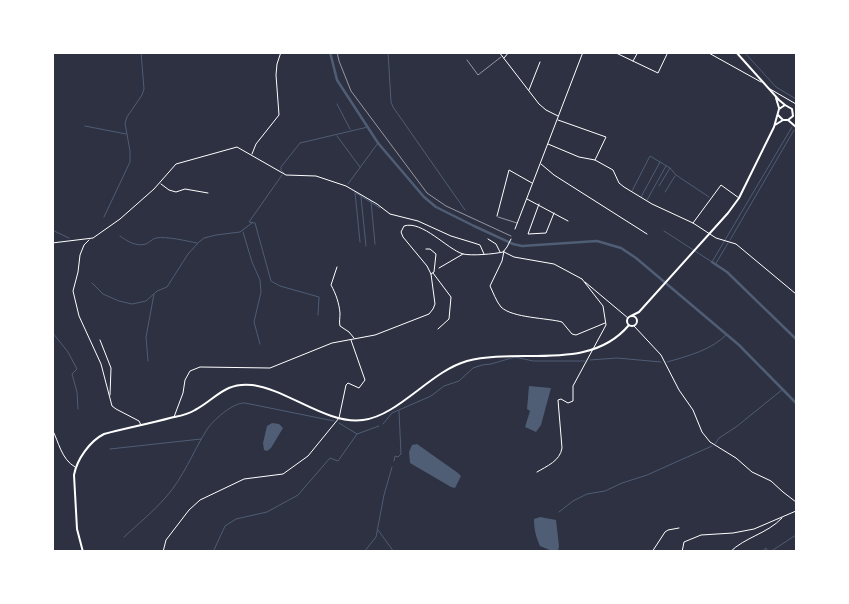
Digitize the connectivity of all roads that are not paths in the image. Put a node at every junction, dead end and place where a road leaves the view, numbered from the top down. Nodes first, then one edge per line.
1 (281, 52) edge
2 (499, 52) edge
3 (509, 52) edge
4 (583, 52) edge
5 (614, 52) edge
6 (638, 52) edge
7 (668, 52) edge
8 (707, 52) edge
9 (736, 52) edge
10 (503, 57) junction
11 (467, 60) dead end
12 (540, 62) dead end
13 (633, 62) junction
14 (765, 83) junction
15 (770, 89) junction
16 (528, 91) junction
17 (774, 94) junction
18 (796, 104) edge
19 (785, 105) junction
20 (779, 109) junction
21 (778, 115) junction
22 (558, 116) junction
23 (793, 116) junction
24 (557, 120) junction
25 (783, 120) junction
26 (788, 120) junction
27 (796, 126) edge
28 (774, 127) junction
29 (548, 144) junction
30 (252, 155) junction
31 (595, 160) junction
32 (540, 164) junction
33 (160, 183) junction
34 (532, 184) junction
35 (208, 193) dead end
36 (527, 198) junction
37 (739, 198) junction
38 (539, 204) junction
39 (554, 213) junction
40 (497, 216) joint
41 (568, 221) dead end
42 (517, 223) junction
43 (693, 223) junction
44 (515, 229) dead end
45 (647, 234) dead end
46 (511, 238) road end
47 (90, 239) junction
48 (488, 240) dead end
49 (52, 243) edge
50 (426, 249) dead end
51 (505, 252) junction
52 (500, 253) junction
53 (464, 254) junction
54 (485, 254) junction
55 (337, 267) dead end
56 (439, 268) dead end
57 (433, 273) junction
58 (582, 280) junction
59 (796, 294) edge
60 (639, 312) junction
61 (631, 316) junction
62 (628, 318) junction
63 (637, 319) junction
64 (606, 324) junction
65 (629, 325) junction
66 (634, 326) junction
67 (438, 329) dead end
68 (351, 339) junction
69 (354, 339) junction
70 (100, 340) dead end
71 (593, 349) junction
72 (110, 395) junction
73 (174, 418) junction
74 (339, 418) junction
75 (141, 425) junction
76 (52, 428) edge
77 (76, 467) junction
78 (537, 472) dead end
79 (796, 502) edge
80 (796, 511) edge
81 (782, 518) junction
82 (679, 528) dead end
83 (83, 552) edge
84 (163, 552) edge
85 (652, 552) edge
86 (682, 552) edge
87 (730, 552) edge

1 - 30 street
2 - 10 street
3 - 10 street
4 - 22 street
5 - 13 street
6 - 13 street
7 - 13 street
8 - 14 street
9 - 14 main road
10 - 11 lane
10 - 16 street
12 - 16 street
14 - 15 main road
15 - 17 main road
15 - 18 street
16 - 22 street
17 - 19 main road
17 - 20 main road
19 - 20 main road
19 - 23 main road
20 - 21 main road
21 - 25 main road
21 - 28 main road
22 - 24 street
23 - 26 main road
23 - 27 main road
24 - 29 street
24 - 31 street
25 - 26 main road
25 - 28 main road
26 - 27 main road
28 - 37 main road
29 - 31 street
29 - 32 street
30 - 33 street
30 - 54 street
31 - 43 street
32 - 34 street
32 - 45 street
33 - 35 street
33 - 47 street
34 - 36 street
34 - 40 street
36 - 38 street
36 - 42 street
37 - 43 street
37 - 60 main road
38 - 39 street
38 - 39 street
39 - 41 street
40 - 42 lane
42 - 44 street
43 - 59 street
46 - 51 street
47 - 49 street
47 - 72 street
48 - 52 street
50 - 57 street
51 - 52 street
51 - 58 street
51 - 64 street
52 - 54 street
53 - 54 street
53 - 56 street
53 - 57 street
55 - 69 street
57 - 67 street
57 - 69 street
58 - 62 street
58 - 64 street
60 - 61 main road
60 - 63 main road
61 - 62 main road
61 - 63 main road
62 - 65 main road
63 - 66 main road
64 - 71 street
65 - 66 main road
65 - 71 main road
66 - 79 street
68 - 69 street
68 - 73 street
68 - 74 street
70 - 72 street
71 - 74 main road
71 - 78 street
72 - 75 street
73 - 74 main road
73 - 75 main road
74 - 84 street
75 - 77 main road
76 - 77 street
77 - 83 main road
80 - 81 street
81 - 86 street
81 - 87 street
82 - 85 street

